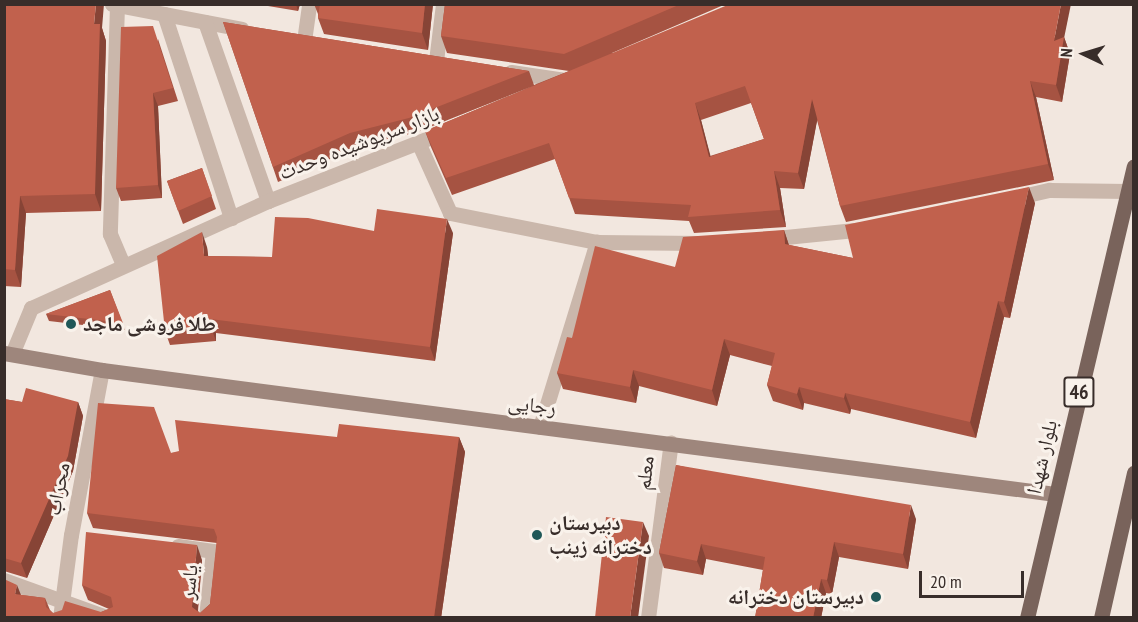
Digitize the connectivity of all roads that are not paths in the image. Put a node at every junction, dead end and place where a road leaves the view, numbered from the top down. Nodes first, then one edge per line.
1 (309, 4) edge
2 (443, 4) edge
3 (115, 5) edge
4 (164, 14) junction
5 (205, 22) junction
6 (260, 32) edge
7 (326, 44) edge
8 (458, 64) edge
9 (490, 69) edge
10 (539, 94) edge
11 (462, 125) edge
12 (418, 142) junction
13 (1134, 166) edge
14 (1128, 191) junction
15 (268, 201) junction
16 (994, 202) edge
17 (231, 218) junction
18 (881, 225) edge
19 (748, 240) edge
20 (597, 242) junction
21 (714, 242) edge
22 (123, 265) junction
23 (8, 353) edge
24 (102, 370) junction
25 (540, 427) junction
26 (671, 442) junction
27 (1134, 473) edge
28 (1054, 494) junction
29 (71, 535) junction
30 (93, 537) edge
31 (159, 543) edge
32 (4, 580) edge
33 (61, 610) edge
34 (109, 618) edge
35 (206, 618) edge
36 (648, 618) edge
37 (1027, 618) edge
38 (1101, 618) edge

1 - 7 street
2 - 8 street
3 - 4 street
3 - 22 street
4 - 5 street
4 - 17 street
5 - 6 street
5 - 15 street
9 - 10 street
11 - 12 street, بازار سرپوشیده وحدت
12 - 15 street, بازار سرپوشیده وحدت
12 - 20 street
13 - 14 main road, بلوار شهدا / 46
14 - 16 street
14 - 28 main road, بلوار شهدا / 46
15 - 17 street, بازار سرپوشیده وحدت
17 - 22 street, بازار سرپوشیده وحدت
18 - 19 street
20 - 21 street
20 - 25 street
22 - 23 street, بازار سرپوشیده وحدت
23 - 24 street, رجایی
24 - 25 street, رجایی
24 - 29 street, محراب
25 - 26 street, رجایی
26 - 28 street, رجایی
26 - 36 street, معلم
27 - 38 main road
28 - 37 main road, بلوار شهدا / 46
29 - 30 street
29 - 33 street, محراب
31 - 35 street, یاسر
32 - 33 street
33 - 34 street

